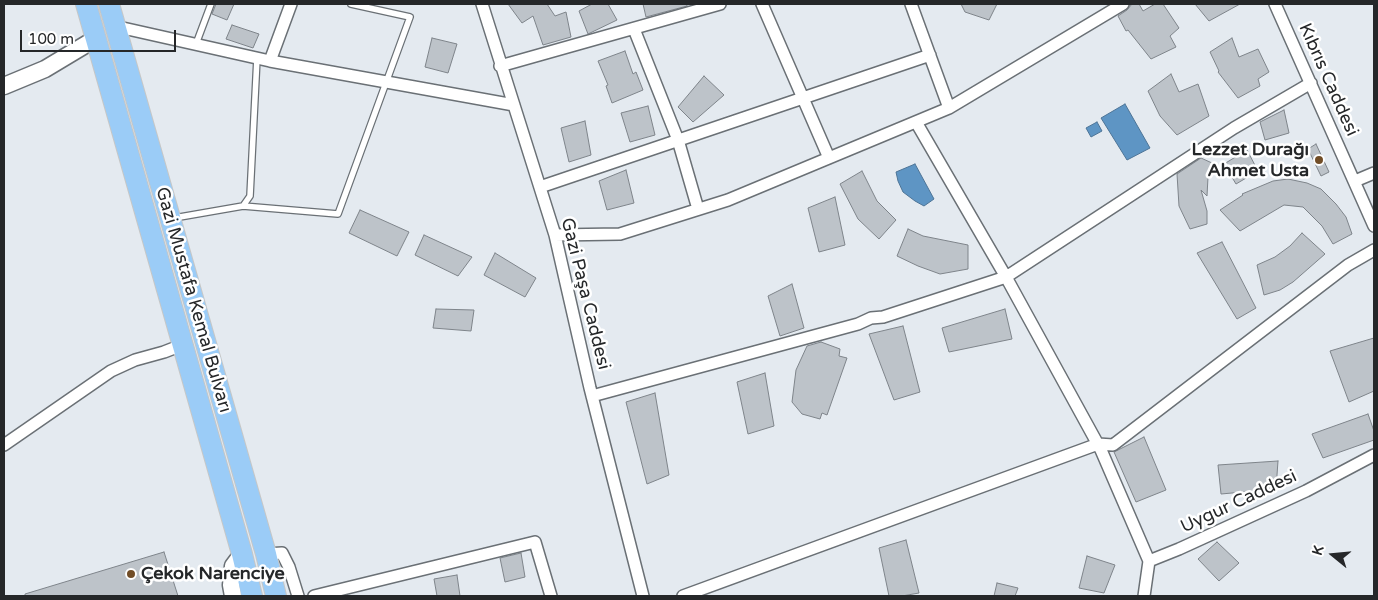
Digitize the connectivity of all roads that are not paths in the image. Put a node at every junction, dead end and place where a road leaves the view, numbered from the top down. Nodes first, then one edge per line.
1 (86, 4) edge
2 (109, 4) edge
3 (211, 4) edge
4 (291, 4) edge
5 (351, 4) edge
6 (482, 4) edge
7 (720, 4) edge
8 (762, 4) edge
9 (911, 4) edge
10 (1123, 4) edge
11 (1275, 4) edge
12 (114, 26) junction
13 (634, 29) junction
14 (95, 39) junction
15 (196, 44) junction
16 (930, 55) junction
17 (257, 58) junction
18 (270, 61) junction
19 (500, 66) junction
20 (386, 82) junction
21 (5, 83) edge
22 (1311, 83) junction
23 (803, 98) junction
24 (514, 105) junction
25 (949, 108) junction
26 (916, 122) junction
27 (678, 140) junction
28 (829, 158) junction
29 (1374, 173) edge
30 (1355, 181) junction
31 (540, 187) junction
32 (244, 206) junction
33 (698, 210) junction
34 (169, 218) junction
35 (1374, 226) edge
36 (555, 235) junction
37 (1374, 250) edge
38 (1006, 277) junction
39 (182, 345) junction
40 (592, 396) junction
41 (1098, 444) junction
42 (4, 445) edge
43 (1374, 456) edge
44 (242, 554) junction
45 (266, 554) junction
46 (1149, 561) junction
47 (233, 596) edge
48 (252, 596) edge
49 (276, 596) edge
50 (298, 596) edge
51 (314, 596) edge
52 (551, 596) edge
53 (643, 596) edge
54 (684, 596) edge
55 (1144, 596) edge

1 - 14 highway, Gazi Mustafa Kemal Bulvarı
2 - 12 highway, Gazi Mustafa Kemal Bulvarı
3 - 15 lane
4 - 18 street
5 - 20 lane
6 - 19 street, Gazi Paşa Caddesi
7 - 13 street
8 - 23 street
9 - 16 street
10 - 25 street
11 - 22 street, Kıbrıs Caddesi
12 - 15 street
12 - 34 highway, Gazi Mustafa Kemal Bulvarı
13 - 19 street
13 - 27 street
14 - 21 street
14 - 39 highway, Gazi Mustafa Kemal Bulvarı
15 - 17 street
16 - 23 street
16 - 25 street
17 - 18 street
17 - 32 lane
18 - 20 street
19 - 24 street, Gazi Paşa Caddesi
20 - 24 street
20 - 32 lane
22 - 30 street, Kıbrıs Caddesi
22 - 38 street
23 - 27 street
23 - 28 street
24 - 31 street, Gazi Paşa Caddesi
25 - 26 street
26 - 28 street
26 - 38 street
27 - 31 street
27 - 33 street
28 - 33 street
29 - 30 street
30 - 35 street, Kıbrıs Caddesi
31 - 36 street, Gazi Paşa Caddesi
32 - 34 lane
33 - 36 street
34 - 45 highway, Gazi Mustafa Kemal Bulvarı
36 - 40 street, Gazi Paşa Caddesi
37 - 41 street
38 - 40 street
38 - 41 street
39 - 42 street
39 - 44 highway, Gazi Mustafa Kemal Bulvarı
40 - 53 street, Gazi Paşa Caddesi
41 - 46 street
41 - 54 street
43 - 46 street, Uygur Caddesi
44 - 47 street
44 - 48 highway, Gazi Mustafa Kemal Bulvarı
45 - 49 highway, Gazi Mustafa Kemal Bulvarı
45 - 50 street
46 - 55 street
51 - 52 street

